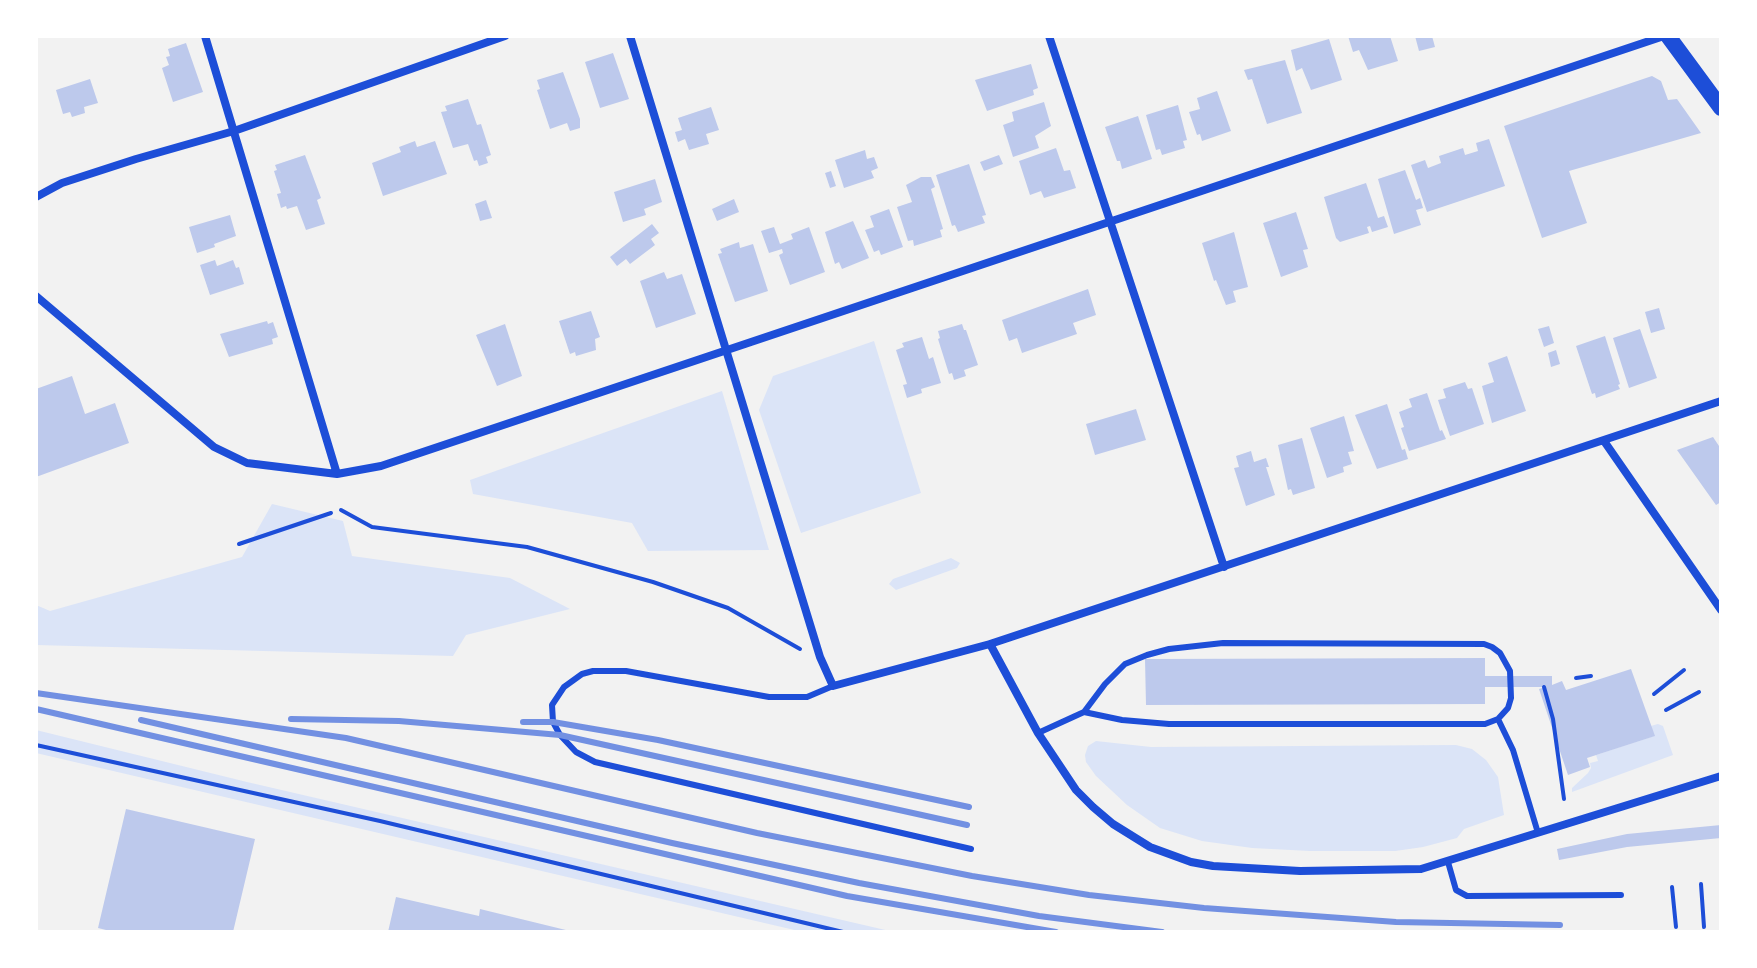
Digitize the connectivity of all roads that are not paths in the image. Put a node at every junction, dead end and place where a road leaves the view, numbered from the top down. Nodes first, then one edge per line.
1 (205, 36) edge
2 (505, 36) edge
3 (630, 36) edge
4 (1049, 36) edge
5 (1666, 36) edge
6 (1721, 108) edge
7 (234, 131) junction
8 (36, 197) edge
9 (1109, 222) junction
10 (36, 296) edge
11 (727, 350) junction
12 (1721, 401) edge
13 (1604, 441) junction
14 (337, 474) junction
15 (1224, 567) junction
16 (1721, 610) edge
17 (990, 644) junction
18 (833, 686) junction
19 (1084, 712) junction
20 (1498, 719) junction
21 (1038, 733) junction
22 (1721, 776) edge
23 (1538, 833) junction
24 (971, 849) dead end
25 (1448, 862) junction
26 (1621, 895) dead end

1 - 7 street
2 - 7 street
3 - 11 street
4 - 9 street
5 - 6 main road
5 - 9 street
7 - 8 street
7 - 14 street
9 - 11 street
9 - 15 street
10 - 14 street
11 - 14 street
11 - 18 street
12 - 13 street
13 - 15 street
13 - 16 street
15 - 17 street
17 - 18 street
17 - 21 street
18 - 24 lane
19 - 20 lane
19 - 20 lane
19 - 21 lane
20 - 23 lane
21 - 25 street
22 - 23 street
23 - 25 street
25 - 26 lane

